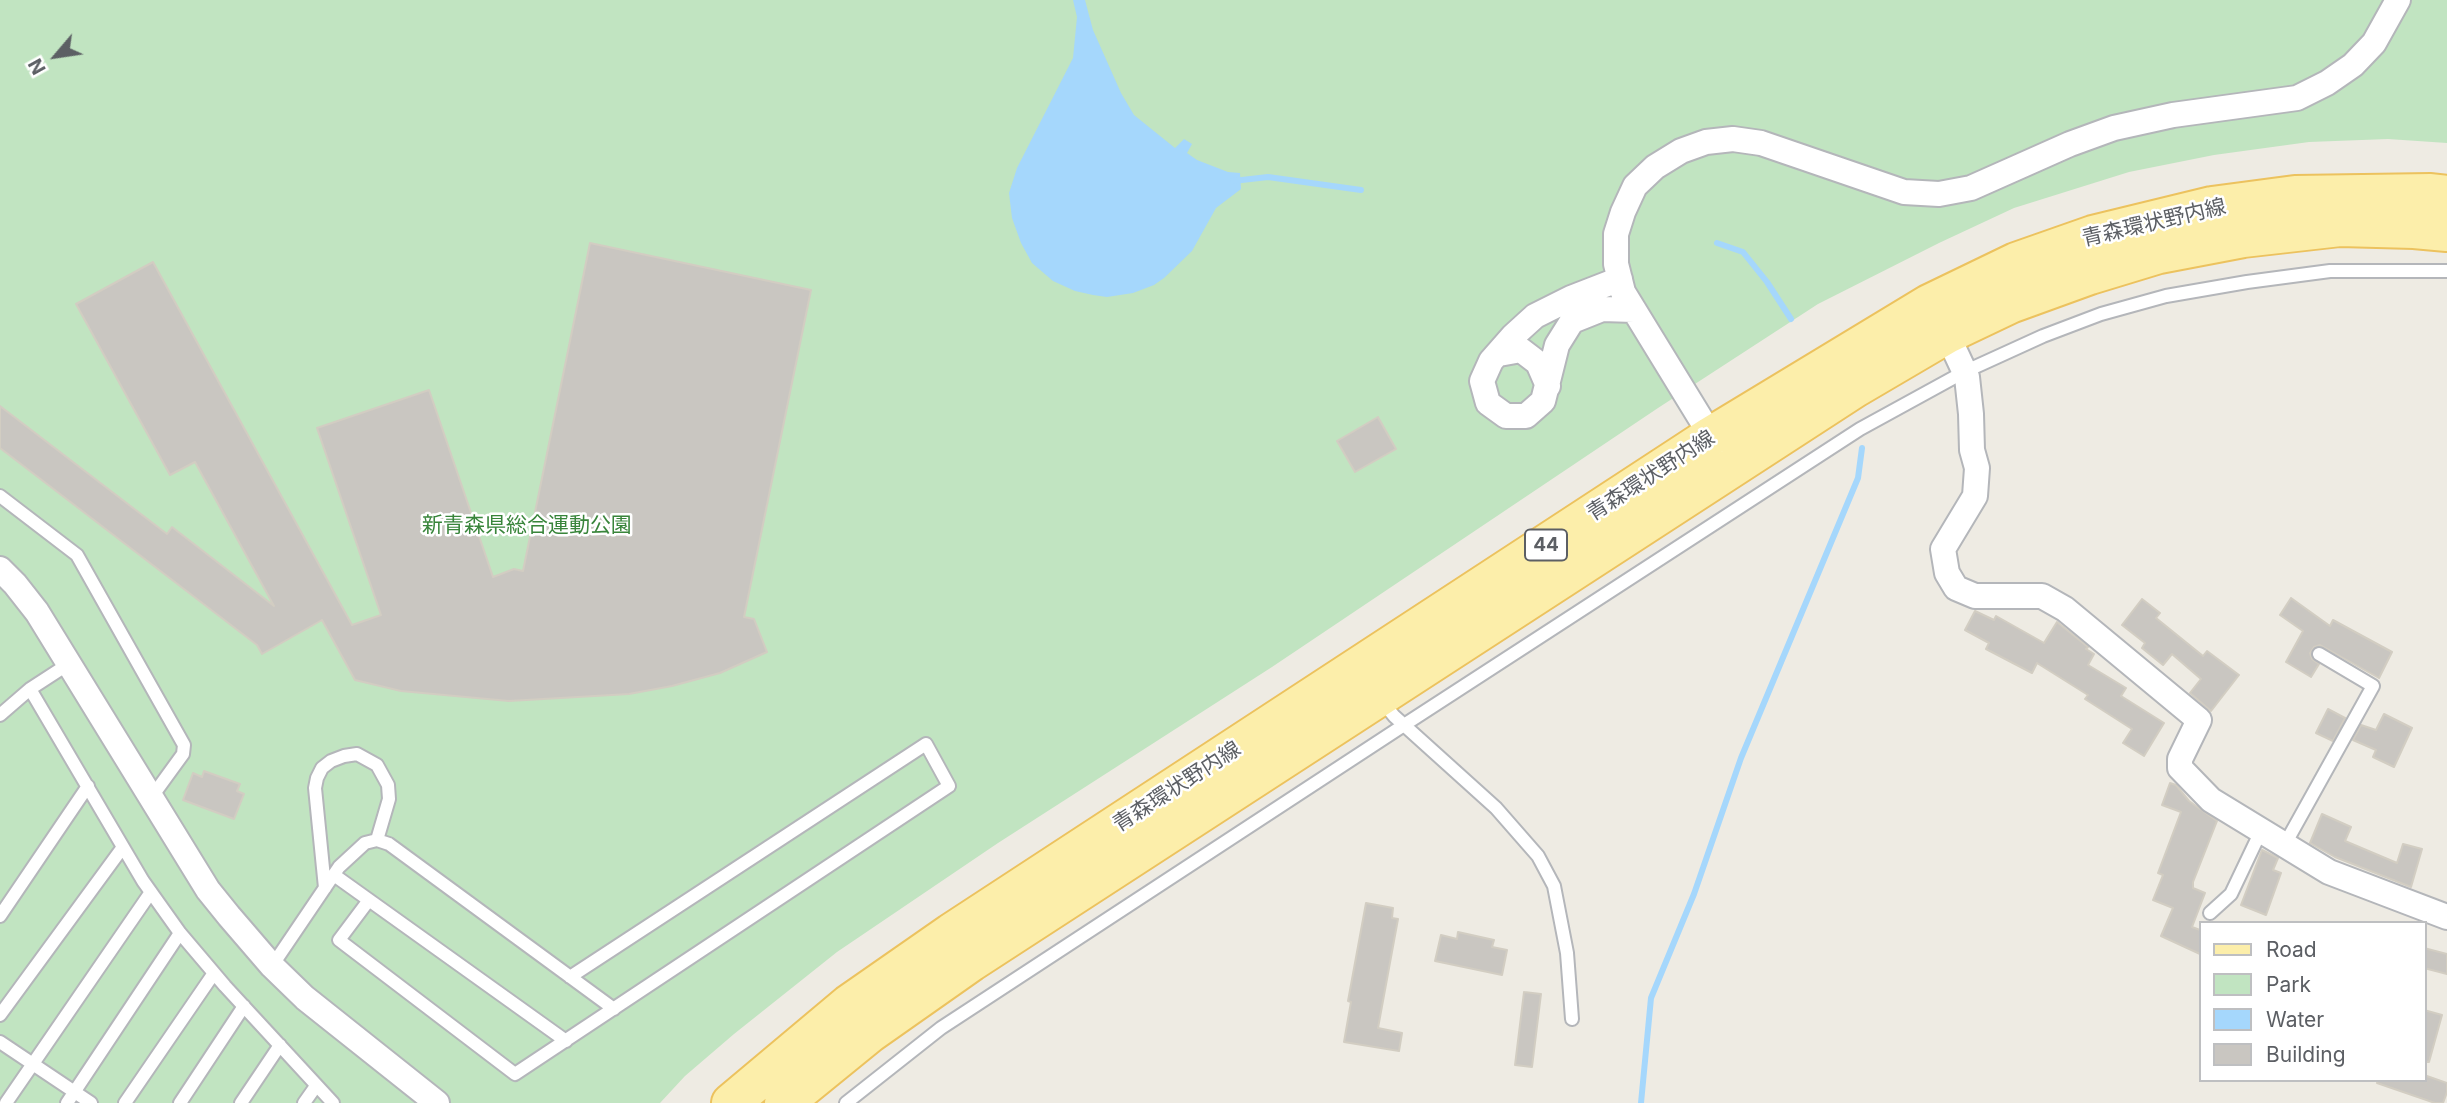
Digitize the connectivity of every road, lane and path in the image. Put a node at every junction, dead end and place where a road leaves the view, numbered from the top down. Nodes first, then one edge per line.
1 (2398, 0) edge
2 (2447, 195) edge
3 (2447, 232) edge
4 (2447, 271) edge
5 (1620, 279) junction
6 (1634, 310) junction
7 (1947, 334) junction
8 (1499, 354) junction
9 (1964, 372) junction
10 (1548, 386) junction
11 (1712, 436) junction
12 (1731, 469) junction
13 (0, 496) edge
14 (0, 569) edge
15 (2319, 654) dead end
16 (70, 663) junction
17 (30, 689) junction
18 (1376, 691) junction
19 (0, 715) edge
20 (1222, 778) junction
21 (88, 786) junction
22 (151, 798) junction
23 (2261, 831) junction
24 (377, 841) junction
25 (2284, 846) junction
26 (123, 847) junction
27 (334, 875) junction
28 (325, 888) junction
29 (151, 892) junction
30 (369, 900) junction
31 (2210, 913) dead end
32 (0, 915) edge
33 (2447, 917) edge
34 (180, 933) junction
35 (272, 966) junction
36 (214, 973) junction
37 (570, 977) junction
38 (244, 1006) junction
39 (614, 1009) junction
40 (0, 1015) edge
41 (1572, 1019) dead end
42 (566, 1041) junction
43 (0, 1042) edge
44 (280, 1045) junction
45 (32, 1064) junction
46 (316, 1086) junction
47 (71, 1097) edge
48 (6, 1103) edge
49 (91, 1103) edge
50 (125, 1103) edge
51 (180, 1103) edge
52 (241, 1103) edge
53 (304, 1103) edge
54 (333, 1103) edge
55 (437, 1103) edge
56 (731, 1103) edge
57 (784, 1103) edge
58 (846, 1103) edge

1 - 5 street
2 - 11 main road, 青森環状野内線 / 44
3 - 7 main road, 青森環状野内線 / 44
4 - 9 lane
5 - 6 street
5 - 8 street
6 - 10 street
6 - 11 street
7 - 9 street
7 - 12 main road, 青森環状野内線 / 44
8 - 10 street
8 - 10 street
9 - 18 lane
9 - 23 street
11 - 12 street
11 - 18 main road, 青森環状野内線 / 44
12 - 18 main road, 青森環状野内線 / 44
13 - 22 lane
14 - 16 street
15 - 25 lane
16 - 17 lane
16 - 22 street
17 - 19 lane
17 - 21 lane
18 - 20 main road, 青森環状野内線 / 44
18 - 41 lane
18 - 58 lane
20 - 56 main road, 青森環状野内線 / 44
20 - 57 main road, 青森環状野内線 / 44
21 - 26 lane
21 - 32 lane
22 - 35 street
23 - 25 street
23 - 31 lane
24 - 27 lane
24 - 28 lane
24 - 37 lane
25 - 33 street
26 - 29 lane
26 - 40 lane
27 - 28 lane
27 - 30 lane
28 - 35 lane
29 - 34 lane
29 - 45 lane
30 - 42 lane
30 - 42 lane
34 - 36 lane
34 - 47 lane
35 - 55 street
36 - 38 lane
36 - 50 lane
37 - 39 lane
37 - 39 lane
38 - 44 lane
38 - 51 lane
39 - 42 lane
43 - 45 lane
44 - 46 lane
44 - 52 lane
45 - 47 lane
45 - 48 lane
46 - 53 lane
46 - 54 lane
47 - 49 lane

